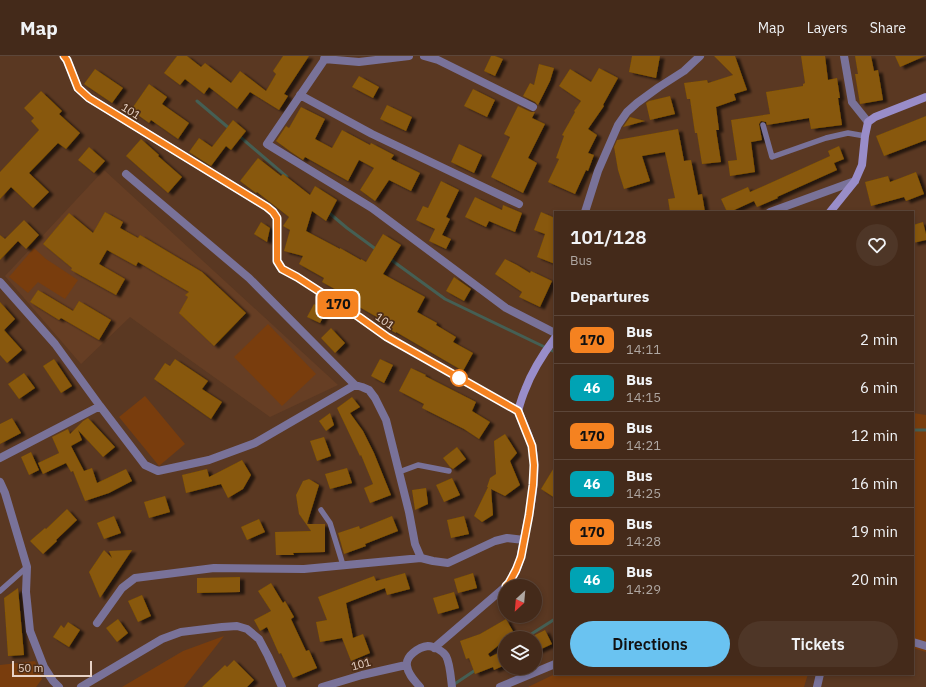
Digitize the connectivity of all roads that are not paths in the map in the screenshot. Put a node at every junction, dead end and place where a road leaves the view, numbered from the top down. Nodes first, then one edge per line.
1 (64, 56) edge
2 (409, 56) edge
3 (424, 56) edge
4 (700, 56) edge
5 (844, 56) edge
6 (326, 57) edge
7 (300, 95) junction
8 (926, 97) edge
9 (533, 106) dead end
10 (868, 122) junction
11 (763, 125) dead end
12 (865, 136) junction
13 (126, 174) dead end
14 (855, 181) junction
15 (519, 204) dead end
16 (585, 211) edge
17 (773, 211) edge
18 (831, 211) edge
19 (0, 282) edge
20 (554, 332) edge
21 (554, 339) edge
22 (355, 385) junction
23 (100, 406) junction
24 (518, 411) junction
25 (0, 458) edge
26 (449, 471) dead end
27 (399, 472) junction
28 (0, 482) edge
29 (320, 510) dead end
30 (524, 540) junction
31 (421, 558) junction
32 (342, 565) junction
33 (27, 567) junction
34 (511, 579) edge
35 (0, 591) edge
36 (498, 592) edge
37 (97, 622) dead end
38 (914, 642) edge
39 (926, 646) edge
40 (434, 648) junction
41 (554, 664) edge
42 (406, 665) junction
43 (820, 675) edge
44 (59, 687) edge
45 (81, 687) edge
46 (282, 687) edge
47 (322, 687) edge
48 (420, 687) edge
49 (452, 687) edge
50 (500, 687) edge
51 (817, 687) edge

1 - 24 street, 101
2 - 6 street
3 - 9 street
4 - 16 street
5 - 10 street
6 - 7 street
7 - 15 street
7 - 20 street
8 - 10 street
10 - 12 street
11 - 12 lane
12 - 14 street
13 - 22 street
14 - 17 street
14 - 18 street
19 - 23 street
21 - 24 street
22 - 23 street
22 - 27 street
23 - 25 street
24 - 30 street
26 - 27 lane
27 - 31 street
28 - 33 street
29 - 32 lane
30 - 31 street
30 - 34 street
31 - 32 street
32 - 37 street
33 - 35 lane
33 - 44 street
36 - 40 street
38 - 39 street
40 - 42 street
40 - 49 street
41 - 50 street
42 - 47 street, 101
42 - 48 street
43 - 51 street
45 - 46 street

